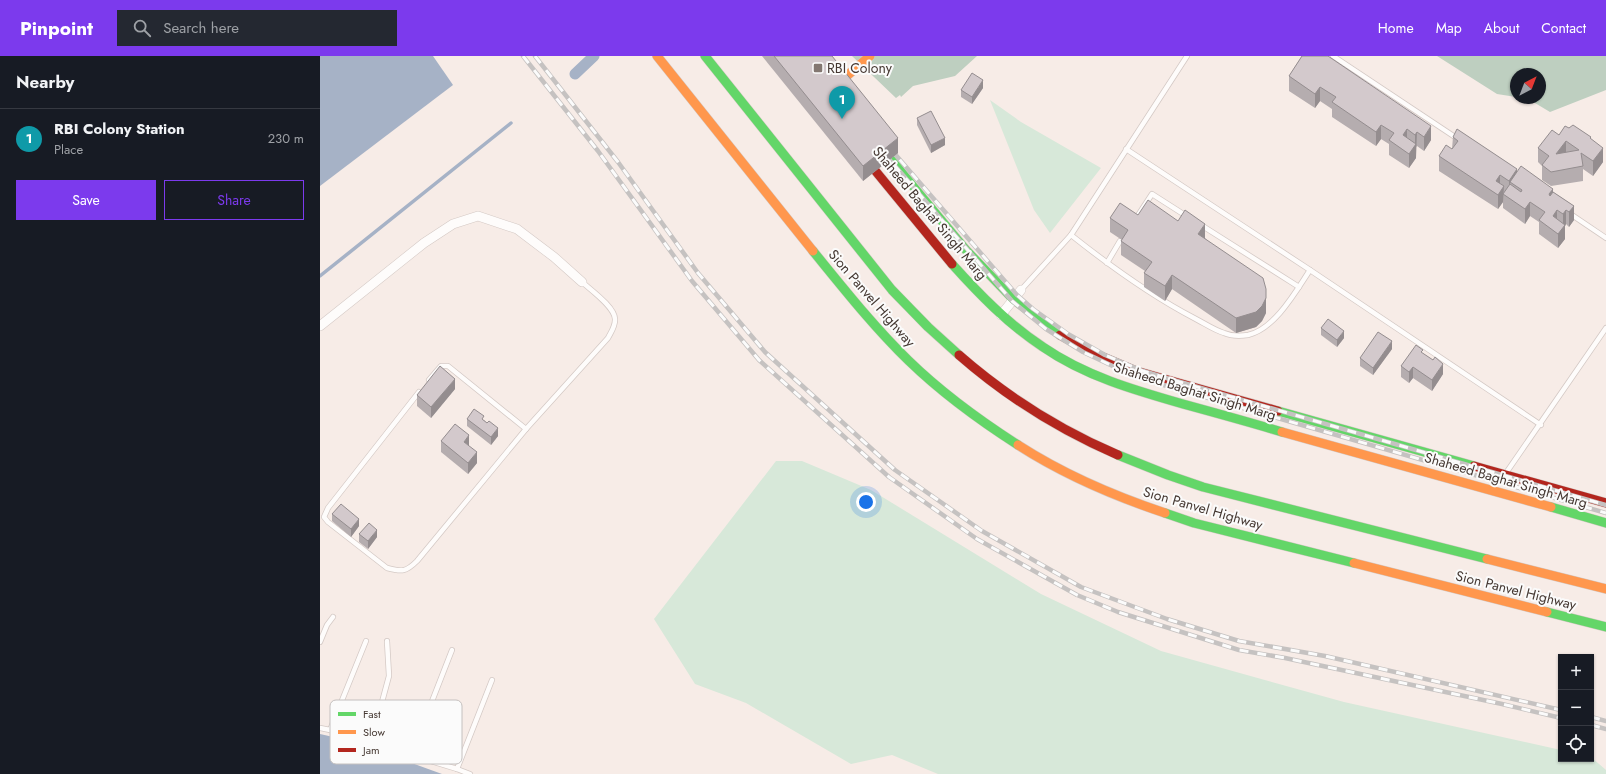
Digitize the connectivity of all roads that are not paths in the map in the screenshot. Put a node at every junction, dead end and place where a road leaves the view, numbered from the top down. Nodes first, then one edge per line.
1 (658, 56) edge
2 (705, 56) edge
3 (870, 56) edge
4 (1187, 56) edge
5 (1333, 56) edge
6 (831, 90) edge
7 (872, 136) edge
8 (1463, 143) edge
9 (858, 149) edge
10 (1126, 149) junction
11 (1567, 212) edge
12 (1192, 220) edge
13 (1134, 221) edge
14 (1199, 224) edge
15 (1071, 235) junction
16 (1606, 238) edge
17 (1120, 242) edge
18 (1107, 263) junction
19 (1310, 270) junction
20 (582, 282) joint
21 (1299, 287) junction
22 (1021, 290) joint
23 (1013, 299) junction
24 (1001, 315) junction
25 (320, 326) edge
26 (1606, 328) edge
27 (1541, 425) junction
28 (526, 429) junction
29 (1506, 474) junction
30 (1606, 502) edge
31 (1606, 523) edge
32 (1606, 589) edge
33 (333, 617) dead end
34 (1606, 627) edge
35 (366, 641) dead end
36 (387, 641) dead end
37 (320, 642) edge
38 (452, 650) dead end
39 (492, 680) dead end
40 (342, 700) edge
41 (383, 700) edge
42 (432, 700) edge
43 (320, 728) edge
44 (330, 730) edge
45 (462, 757) edge
46 (439, 764) edge
47 (459, 764) edge
48 (457, 770) junction
49 (470, 774) edge

1 - 34 main road, Sion Panvel Highway
2 - 32 main road, Sion Panvel Highway
3 - 6 main road
4 - 10 lane
5 - 8 lane
7 - 23 main road, Shaheed Baghat Singh Marg
9 - 24 main road, Shaheed Baghat Singh Marg
10 - 15 lane
10 - 19 lane
11 - 16 lane
12 - 13 lane
14 - 21 lane
15 - 18 lane
15 - 22 lane
17 - 18 lane
18 - 21 lane
19 - 21 lane
19 - 27 lane
20 - 25 street
20 - 28 lane
22 - 23 street
23 - 24 street
23 - 29 main road, Shaheed Baghat Singh Marg
24 - 31 main road, Shaheed Baghat Singh Marg
26 - 27 lane
27 - 29 lane
28 - 28 lane
29 - 30 main road, Shaheed Baghat Singh Marg
33 - 37 lane
35 - 40 lane
36 - 41 lane
38 - 42 lane
39 - 45 lane
43 - 44 lane
46 - 48 lane
47 - 48 lane
48 - 49 lane

